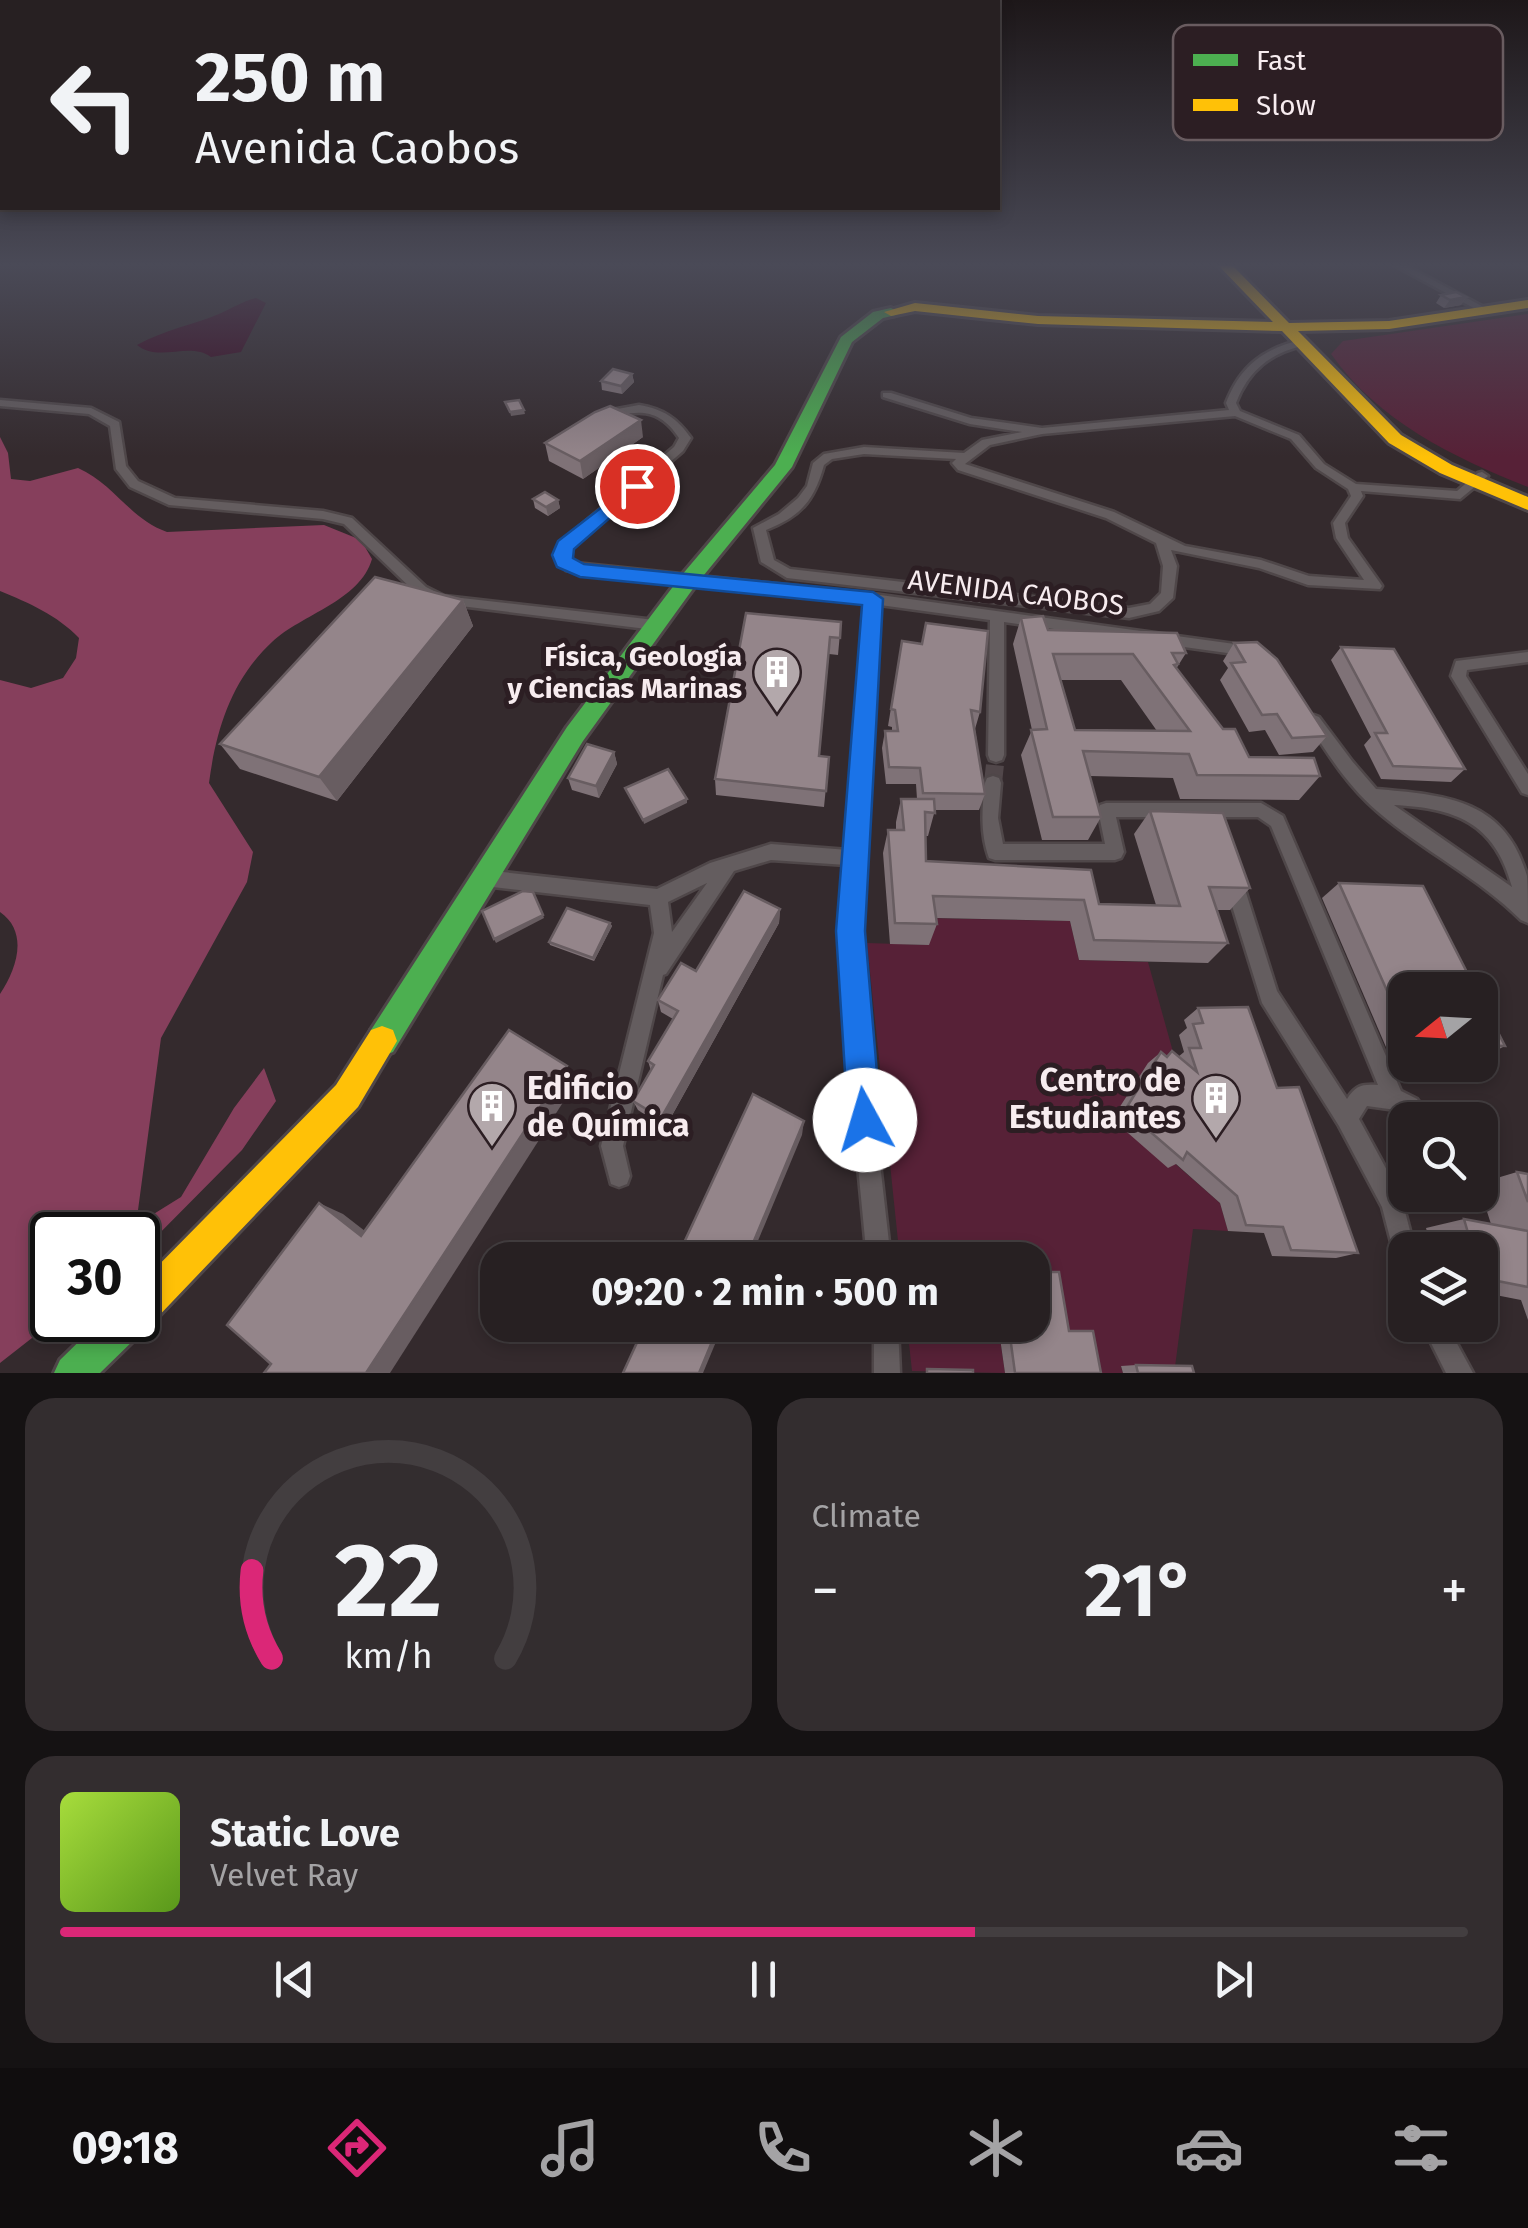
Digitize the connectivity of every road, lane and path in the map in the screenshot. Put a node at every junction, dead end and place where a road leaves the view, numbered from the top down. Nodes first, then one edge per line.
1 (860, 329) edge
2 (1193, 329) edge
3 (1288, 329) edge
4 (1321, 329) edge
5 (1371, 329) edge
6 (1294, 335) junction
7 (1322, 363) junction
8 (887, 396) dead end
9 (0, 403) edge
10 (1236, 413) junction
11 (598, 420) edge
12 (1042, 431) junction
13 (964, 456) junction
14 (1478, 479) junction
15 (1353, 487) junction
16 (1528, 493) edge
17 (1528, 504) edge
18 (1162, 541) junction
19 (688, 581) junction
20 (873, 599) junction
21 (997, 615) junction
22 (654, 624) junction
23 (1528, 657) edge
24 (1266, 659) edge
25 (1308, 714) edge
26 (996, 755) tunnel mouth
27 (993, 783) tunnel mouth
28 (1528, 788) edge
29 (1372, 796) junction
30 (853, 858) junction
31 (1229, 866) edge
32 (727, 868) junction
33 (484, 878) junction
34 (658, 898) junction
35 (1527, 912) edge
36 (654, 974) junction
37 (1392, 1096) junction
38 (1402, 1102) edge
39 (1347, 1118) junction
40 (620, 1176) dead end
41 (1388, 1182) edge
42 (878, 1242) edge
43 (160, 1289) edge
44 (105, 1342) edge
45 (886, 1342) edge
46 (1443, 1342) edge
47 (72, 1373) edge
48 (887, 1373) edge
49 (1460, 1373) edge

1 - 19 main road
2 - 6 main road
3 - 6 main road
4 - 6 main road
5 - 7 main road
6 - 7 main road
6 - 10 street
7 - 14 main road
8 - 12 street
9 - 22 street
10 - 12 street
10 - 15 street
11 - 19 street, AVENIDA CAOBOS
12 - 13 street
13 - 18 street
13 - 18 street
14 - 15 street
14 - 16 main road
14 - 17 main road
15 - 18 street
19 - 20 street, AVENIDA CAOBOS
19 - 22 main road
20 - 21 street, AVENIDA CAOBOS
20 - 30 street
21 - 24 street, AVENIDA CAOBOS
21 - 26 street
22 - 33 main road
23 - 28 street
25 - 29 street
27 - 37 street
29 - 35 street
29 - 35 street
30 - 32 street
30 - 42 street
31 - 39 street
32 - 34 street
32 - 36 street
33 - 34 street
33 - 43 main road
34 - 36 street
36 - 40 street
37 - 38 street
37 - 39 street
39 - 41 street
44 - 47 main road
45 - 48 street
46 - 49 street

